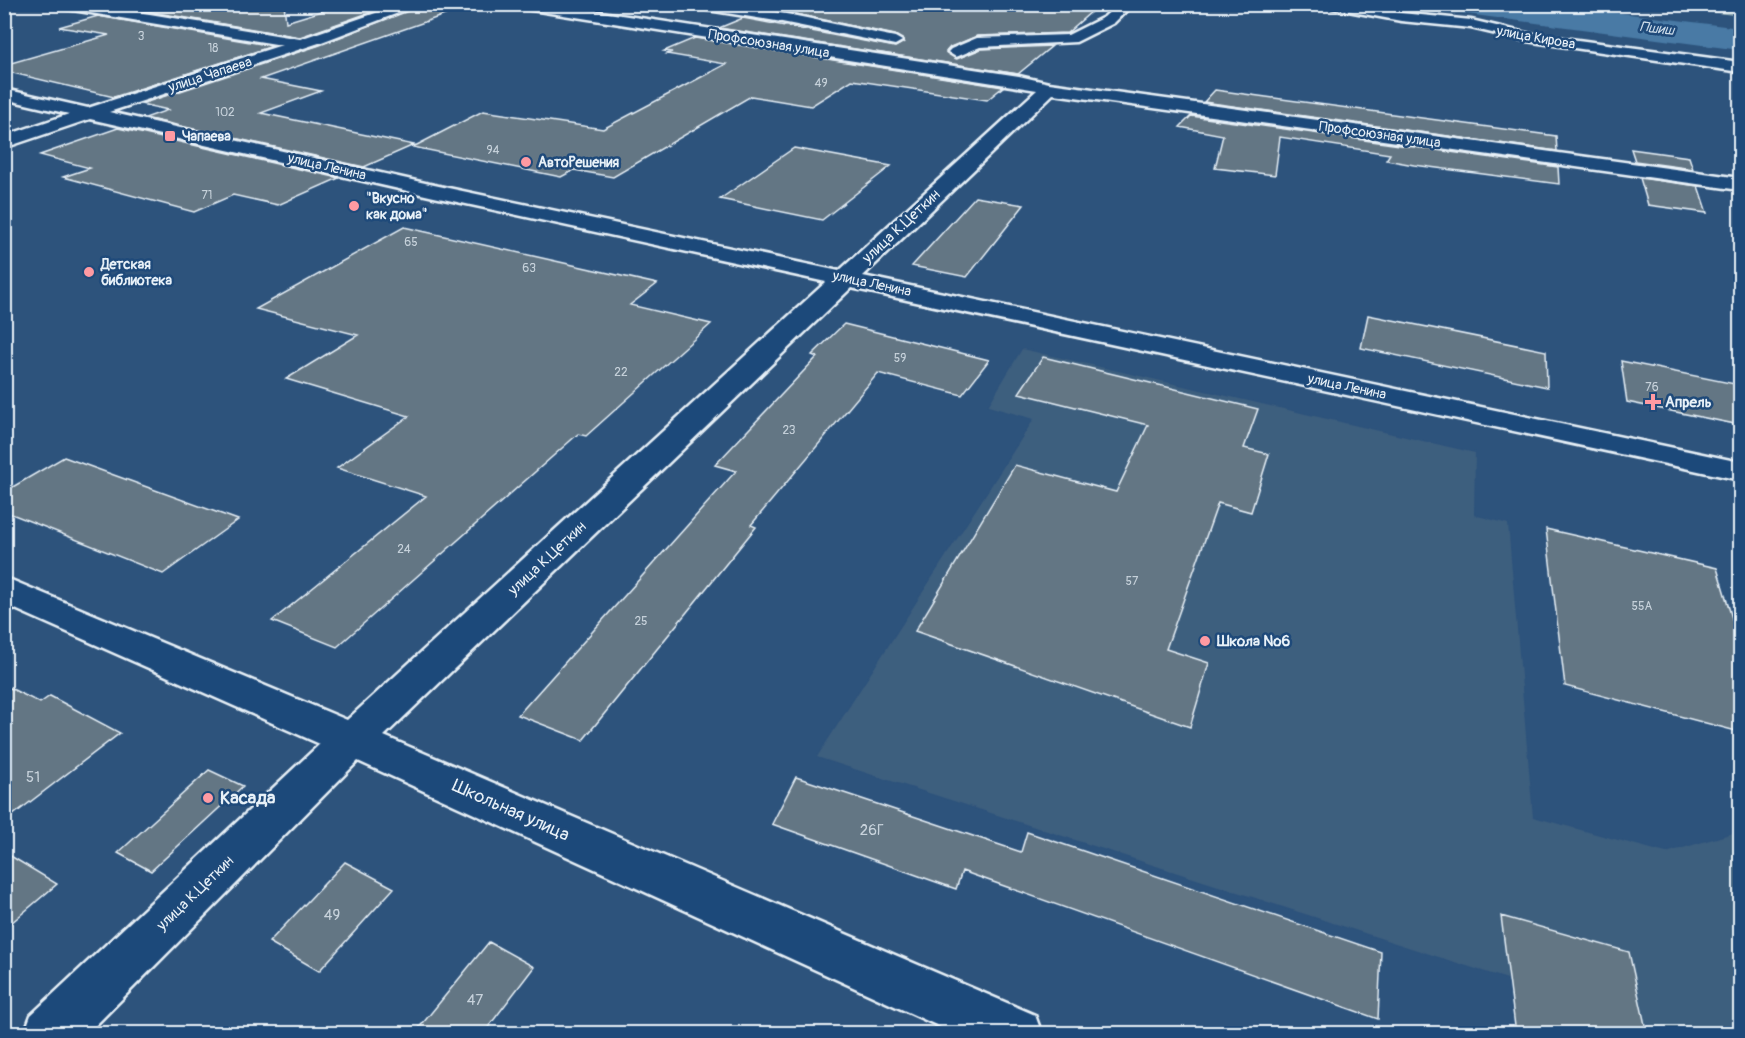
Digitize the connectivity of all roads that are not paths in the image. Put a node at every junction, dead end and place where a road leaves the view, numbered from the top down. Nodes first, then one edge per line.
1 (61, 4) edge
2 (416, 4) edge
3 (519, 4) edge
4 (696, 4) edge
5 (1127, 4) edge
6 (1332, 4) edge
7 (305, 44) junction
8 (910, 44) dead end
9 (1740, 67) edge
10 (1034, 84) junction
11 (4, 94) edge
12 (91, 112) junction
13 (4, 142) edge
14 (1740, 184) edge
15 (846, 278) junction
16 (1740, 471) edge
17 (4, 589) edge
18 (352, 740) junction
19 (50, 1034) edge
20 (1016, 1034) edge

1 - 7 street
2 - 7 street, улица Чапаева
3 - 10 street, Профсоюзная улица
4 - 8 street, Профсоюзная улица
5 - 10 street, Профсоюзная улица
6 - 9 street, улица Кирова
7 - 12 street, улица Чапаева
10 - 14 street, Профсоюзная улица
10 - 15 street, улица К.Цеткин
11 - 12 street, улица Ленина
12 - 13 street, улица Чапаева
12 - 15 street, улица Ленина
15 - 16 street, улица Ленина
15 - 18 street, улица К.Цеткин
17 - 18 street, Школьная улица
18 - 19 street, улица К.Цеткин
18 - 20 street, Школьная улица

